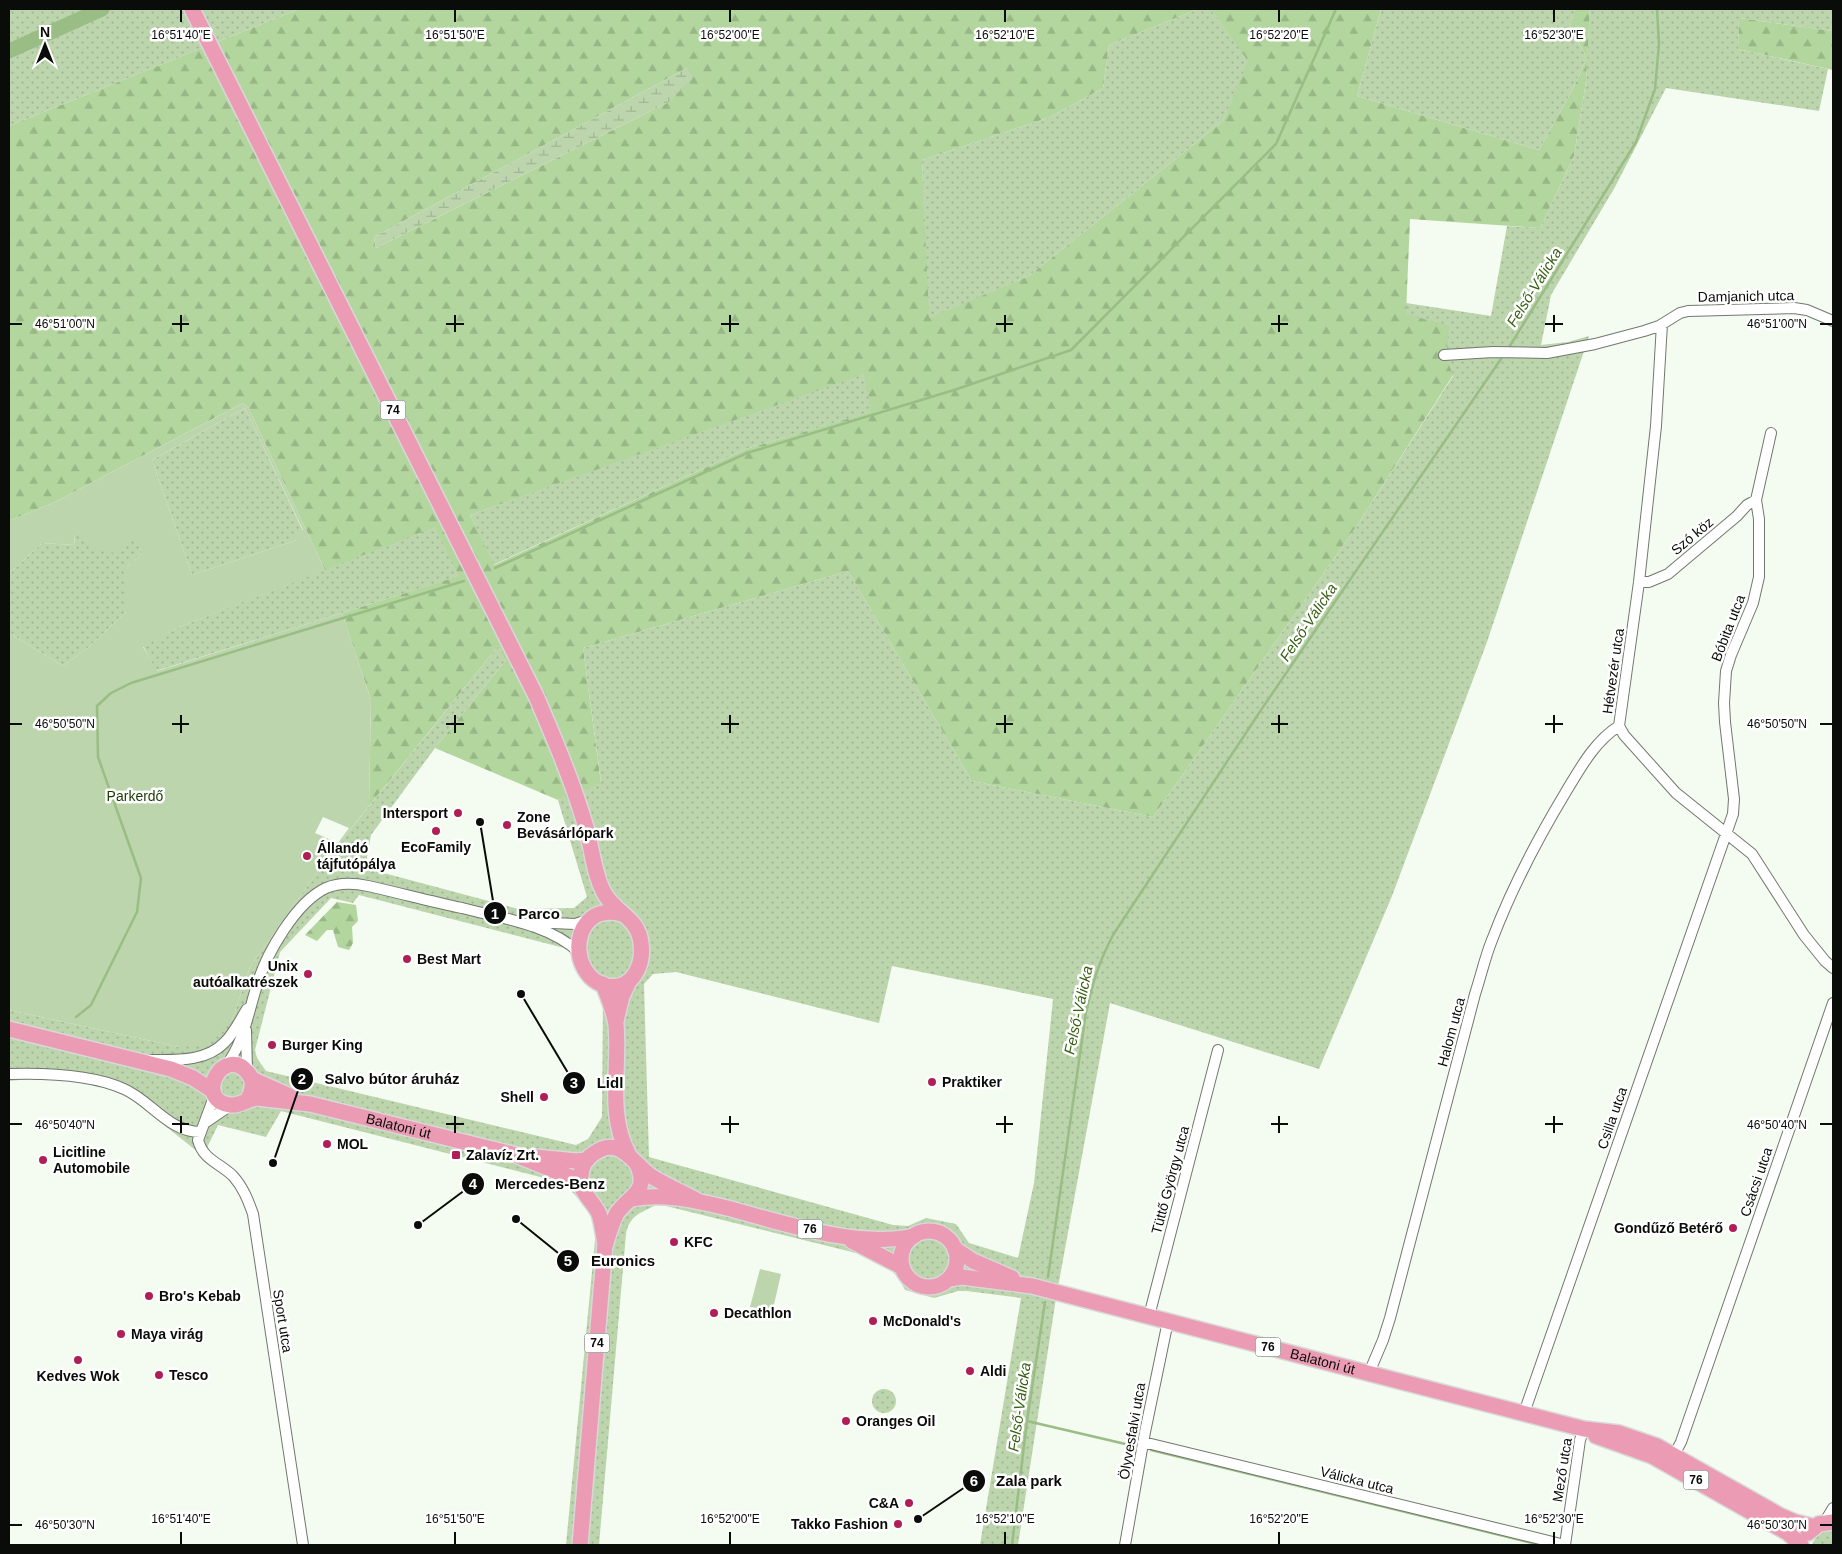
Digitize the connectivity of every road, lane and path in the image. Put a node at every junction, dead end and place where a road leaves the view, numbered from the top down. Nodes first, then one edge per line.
1 (195, 14) edge
2 (1833, 321) edge
3 (1662, 324) junction
4 (1444, 354) dead end
5 (1771, 433) dead end
6 (1756, 500) junction
7 (1639, 582) junction
8 (1619, 726) junction
9 (1726, 832) junction
10 (596, 872) junction
11 (622, 914) junction
12 (590, 918) junction
13 (516, 922) junction
14 (580, 953) junction
15 (1833, 968) edge
16 (629, 980) junction
17 (603, 984) junction
18 (252, 1002) junction
19 (1833, 1003) edge
20 (616, 1023) junction
21 (246, 1025) junction
22 (9, 1029) edge
23 (1218, 1050) dead end
24 (134, 1060) junction
25 (222, 1068) junction
26 (170, 1069) junction
27 (9, 1074) edge
28 (249, 1075) junction
29 (214, 1092) junction
30 (248, 1099) junction
31 (310, 1104) junction
32 (231, 1105) junction
33 (615, 1111) junction
34 (206, 1122) junction
35 (200, 1132) junction
36 (600, 1150) junction
37 (516, 1155) junction
38 (632, 1158) junction
39 (587, 1160) junction
40 (588, 1196) junction
41 (629, 1201) junction
42 (698, 1201) junction
43 (914, 1236) junction
44 (846, 1238) junction
45 (605, 1244) junction
46 (955, 1249) junction
47 (902, 1267) junction
48 (948, 1279) junction
49 (1032, 1286) junction
50 (1149, 1316) junction
51 (1168, 1321) junction
52 (1369, 1373) junction
53 (1524, 1413) junction
54 (1584, 1428) junction
55 (1143, 1442) junction
56 (1674, 1455) junction
57 (1833, 1508) edge
58 (1824, 1524) edge
59 (303, 1545) edge
60 (580, 1545) edge
61 (1125, 1545) edge
62 (1565, 1545) edge
63 (1802, 1545) edge

1 - 10 main road, 74
2 - 3 street, Damjanich utca
3 - 4 street, Damjanich utca
3 - 7 street, Hétvezér utca
5 - 6 street, Bóbita utca
6 - 7 street, Szó köz
6 - 9 street, Bóbita utca
7 - 8 street, Hétvezér utca
8 - 9 street, Hétvezér utca
8 - 52 street, Halom utca
9 - 15 street, Hétvezér utca
9 - 53 street, Csilla utca
10 - 11 main road, 74
10 - 12 main road, 74
11 - 12 main road
11 - 16 main road, 74
12 - 13 street
12 - 14 main road, 74
13 - 14 street
13 - 18 street
14 - 17 main road, 74
16 - 17 main road
16 - 20 main road, 74
17 - 20 main road, 74
18 - 21 street
18 - 24 street
19 - 56 street, Csácsi utca
20 - 33 main road, 74
21 - 25 street
21 - 28 street
22 - 24 main road, Balatoni út
23 - 50 street, Tüttő György utca
24 - 26 main road, Balatoni út
25 - 26 main road, Balatoni út
25 - 28 main road, Balatoni út
25 - 29 main road
26 - 29 main road, Balatoni út
27 - 35 street
28 - 30 main road
28 - 31 main road, Balatoni út
29 - 32 main road, Balatoni út
29 - 34 street
30 - 31 main road, Balatoni út
30 - 32 main road, Balatoni út
31 - 37 main road, Balatoni út
32 - 34 street
33 - 36 main road, 74
33 - 38 main road, 74
34 - 35 street
35 - 59 street, Sport utca
36 - 38 main road
36 - 39 main road, 74
37 - 39 main road, Balatoni út
37 - 40 main road, Balatoni út
38 - 41 main road, 74
38 - 42 main road, 76
39 - 40 main road, 74
40 - 41 main road
40 - 45 main road, 74
41 - 42 main road, 76
41 - 45 main road, 74
42 - 44 main road, 76
43 - 44 main road, 76
43 - 46 main road, 76
43 - 47 main road
44 - 47 main road, 76
45 - 60 main road, 74
46 - 48 main road
46 - 49 main road, Balatoni út / 76
47 - 48 main road, 76
48 - 49 main road, Balatoni út / 76
49 - 50 main road, Balatoni út / 76
50 - 51 main road, Balatoni út / 76
51 - 52 main road, Balatoni út / 76
51 - 55 street, Ölyvesfalvi utca
52 - 53 main road, Balatoni út / 76
53 - 54 main road, Balatoni út / 76
54 - 56 main road, Balatoni út / 76
54 - 62 street, Mező utca
54 - 63 main road, Balatoni út / 76
55 - 61 street, Ölyvesfalvi utca
55 - 62 street, Válicka utca
56 - 58 main road, Balatoni út / 76
57 - 58 street
58 - 63 main road, 76

